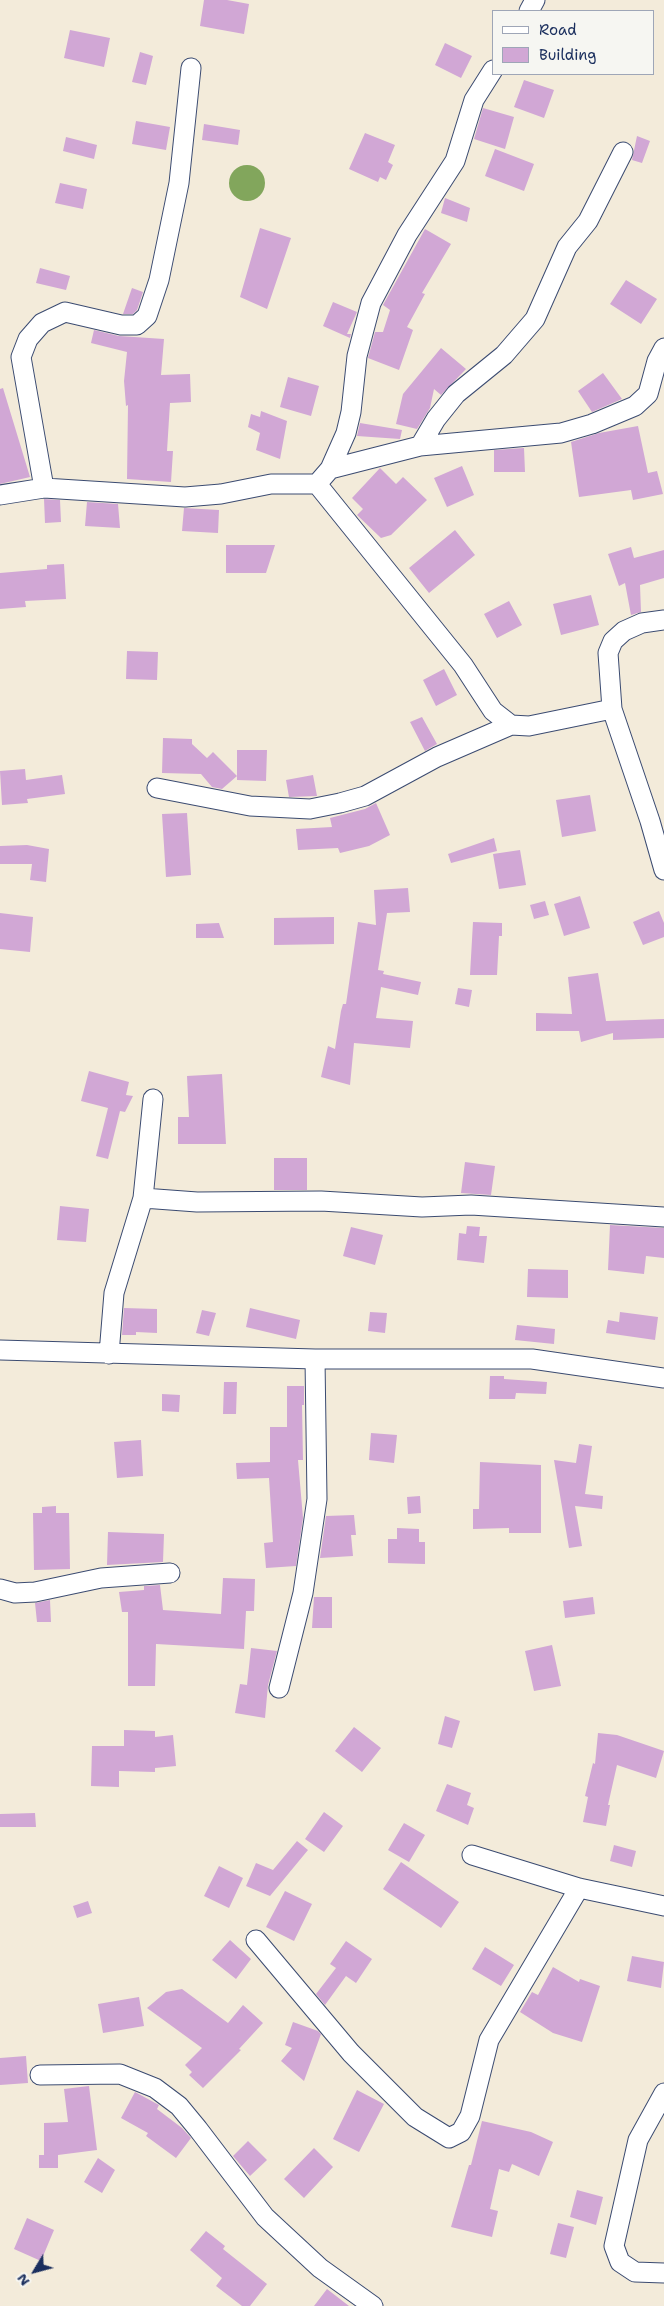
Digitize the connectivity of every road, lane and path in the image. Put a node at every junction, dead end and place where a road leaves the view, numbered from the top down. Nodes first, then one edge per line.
1 (191, 68) dead end
2 (492, 72) edge
3 (623, 152) dead end
4 (664, 348) edge
5 (420, 446) junction
6 (330, 469) junction
7 (317, 484) junction
8 (44, 488) junction
9 (0, 495) edge
10 (664, 620) edge
11 (612, 709) junction
12 (511, 725) junction
13 (157, 788) dead end
14 (664, 870) edge
15 (153, 1099) dead end
16 (143, 1198) junction
17 (664, 1217) edge
18 (0, 1350) edge
19 (109, 1354) junction
20 (315, 1359) junction
21 (664, 1378) edge
22 (170, 1573) dead end
23 (0, 1589) edge
24 (279, 1688) dead end
25 (472, 1855) dead end
26 (579, 1888) junction
27 (664, 1906) edge
28 (256, 1940) dead end
29 (40, 2075) dead end
30 (664, 2093) edge
31 (664, 2272) edge
32 (373, 2306) edge

1 - 8 street
2 - 6 street
3 - 5 street
4 - 5 street
5 - 6 street
6 - 7 street
7 - 8 street
7 - 12 street
8 - 9 street
10 - 11 street
11 - 12 street
11 - 14 street
12 - 13 street
15 - 16 street
16 - 17 street
16 - 19 street
18 - 19 street
19 - 20 street
20 - 21 street
20 - 24 street
22 - 23 street
25 - 26 street
26 - 27 street
26 - 28 street
29 - 32 street
30 - 31 street

